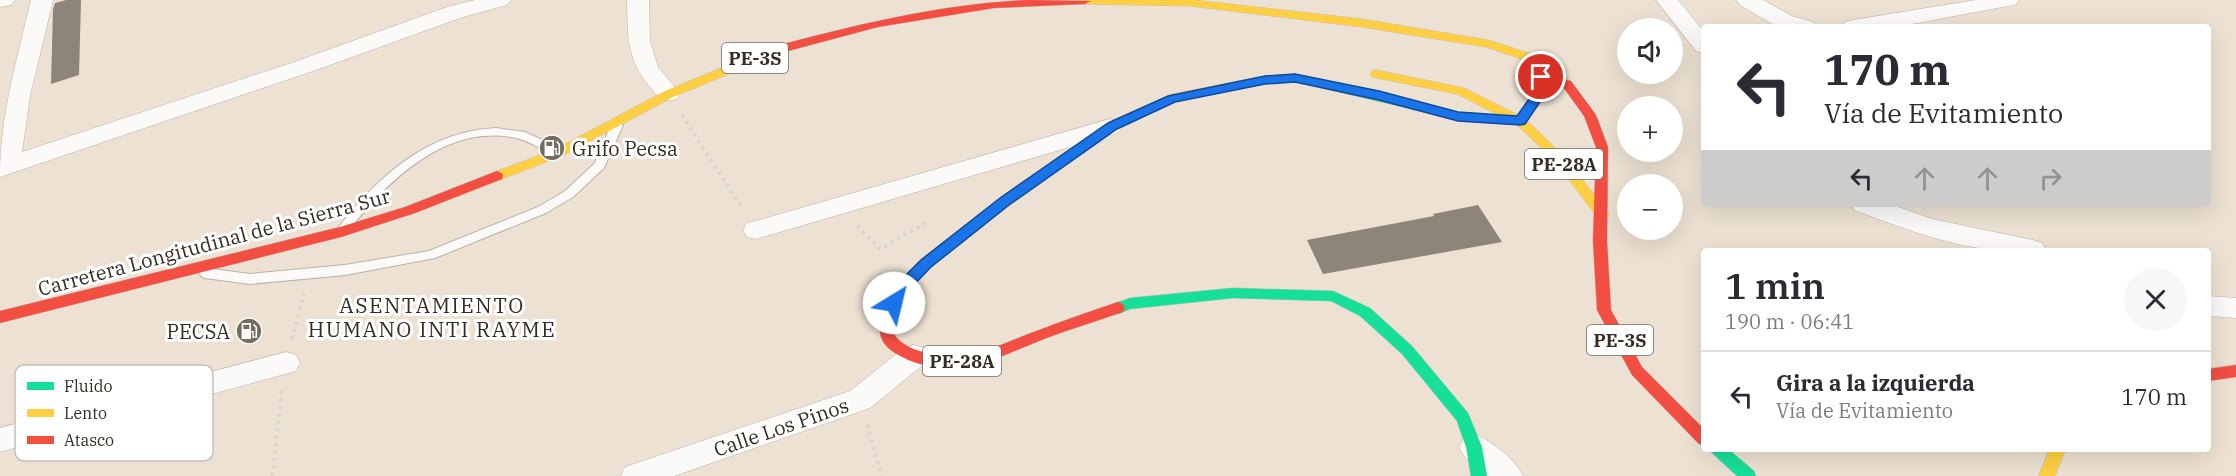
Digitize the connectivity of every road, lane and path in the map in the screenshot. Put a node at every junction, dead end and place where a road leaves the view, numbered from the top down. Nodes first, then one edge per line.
1 (4, 0) edge
2 (42, 0) edge
3 (500, 0) edge
4 (638, 0) edge
5 (1667, 0) edge
6 (1747, 0) edge
7 (2008, 0) edge
8 (0, 1) edge
9 (1794, 24) edge
10 (1872, 24) edge
11 (1701, 42) edge
12 (1543, 62) junction
13 (1341, 73) dead end
14 (1361, 74) dead end
15 (1295, 78) junction
16 (669, 94) junction
17 (618, 121) junction
18 (1520, 121) junction
19 (1113, 126) junction
20 (560, 152) junction
21 (4, 166) edge
22 (838, 207) junction
23 (1871, 207) edge
24 (1602, 214) junction
25 (756, 230) joint
26 (341, 232) junction
27 (2024, 248) edge
28 (880, 249) dead end
29 (185, 271) junction
30 (2211, 306) edge
31 (2236, 308) edge
32 (0, 317) edge
33 (914, 356) junction
34 (286, 363) dead end
35 (2236, 371) edge
36 (2211, 375) edge
37 (213, 383) edge
38 (860, 400) junction
39 (15, 436) edge
40 (1701, 436) edge
41 (0, 440) edge
42 (1474, 447) junction
43 (1720, 452) edge
44 (2056, 452) edge
45 (636, 476) edge
46 (882, 476) edge
47 (1479, 476) edge
48 (1508, 476) edge
49 (1748, 476) edge
50 (2047, 476) edge

1 - 8 street
2 - 21 street
3 - 21 street
4 - 16 street
5 - 11 street
6 - 9 street
7 - 10 street
12 - 16 highway, Carretera Longitudinal de la Sierra Sur / PE-3S
12 - 18 highway, PE-28A
12 - 24 highway, Carretera Longitudinal de la Sierra Sur / PE-3S
13 - 15 highway
14 - 18 highway
15 - 18 highway, PE-28A
15 - 19 highway, PE-28A
16 - 17 highway, Carretera Longitudinal de la Sierra Sur / PE-3S
16 - 25 path
17 - 20 highway, Carretera Longitudinal de la Sierra Sur / PE-3S
17 - 29 lane
18 - 24 highway, PE-28A
19 - 22 street
19 - 33 highway, PE-28A
20 - 26 highway, Carretera Longitudinal de la Sierra Sur / PE-3S
20 - 26 lane
22 - 25 street
22 - 28 path
23 - 27 street
24 - 40 highway, Carretera Longitudinal de la Sierra Sur / PE-3S
26 - 29 highway, Carretera Longitudinal de la Sierra Sur / PE-3S
29 - 32 highway, Carretera Longitudinal de la Sierra Sur / PE-3S
30 - 31 street
33 - 38 street, Calle Los Pinos
33 - 42 highway, PE-28A
34 - 37 street
35 - 36 highway
38 - 45 street, Calle Los Pinos
38 - 46 path
39 - 41 street
42 - 47 highway, PE-28A
42 - 48 street
43 - 49 highway
44 - 50 highway

